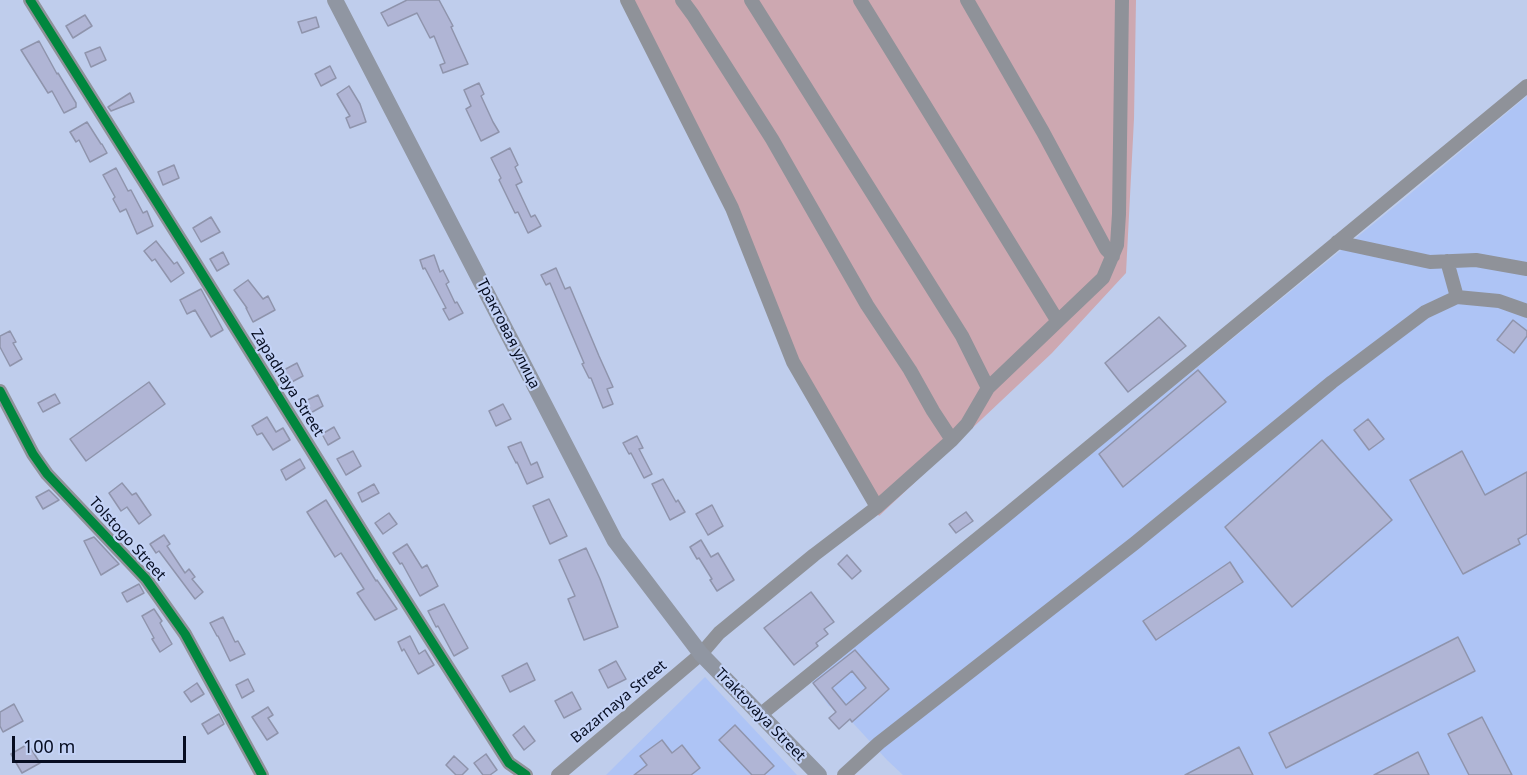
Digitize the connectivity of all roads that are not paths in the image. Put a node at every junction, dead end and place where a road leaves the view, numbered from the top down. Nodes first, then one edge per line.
1 (30, 0) edge
2 (335, 0) edge
3 (627, 0) edge
4 (682, 0) edge
5 (751, 0) edge
6 (860, 0) edge
7 (967, 0) edge
8 (1122, 0) edge
9 (1527, 86) edge
10 (1338, 242) junction
11 (1113, 256) junction
12 (1447, 261) junction
13 (1527, 269) edge
14 (1457, 297) junction
15 (1527, 311) edge
16 (1058, 320) junction
17 (988, 388) junction
18 (0, 391) edge
19 (952, 440) junction
20 (877, 507) junction
21 (701, 654) junction
22 (760, 715) junction
23 (262, 775) edge
24 (526, 775) edge
25 (558, 775) edge
26 (819, 775) edge
27 (844, 775) edge

1 - 24 street, Zapadnaya Street
2 - 21 main road, Трактовая улица
3 - 20 street
4 - 19 street
5 - 17 street
6 - 16 street
7 - 11 street
8 - 11 street, Bazarnaya Street
9 - 10 street
10 - 12 street
10 - 22 street
11 - 16 street, Bazarnaya Street
12 - 13 street
12 - 14 street
14 - 15 street
14 - 27 street
16 - 17 street, Bazarnaya Street
17 - 19 street, Bazarnaya Street
18 - 23 street, Tolstogo Street
19 - 20 street, Bazarnaya Street
20 - 21 street, Bazarnaya Street
21 - 22 main road, Traktovaya Street
21 - 25 street, Bazarnaya Street
22 - 26 main road, Traktovaya Street

